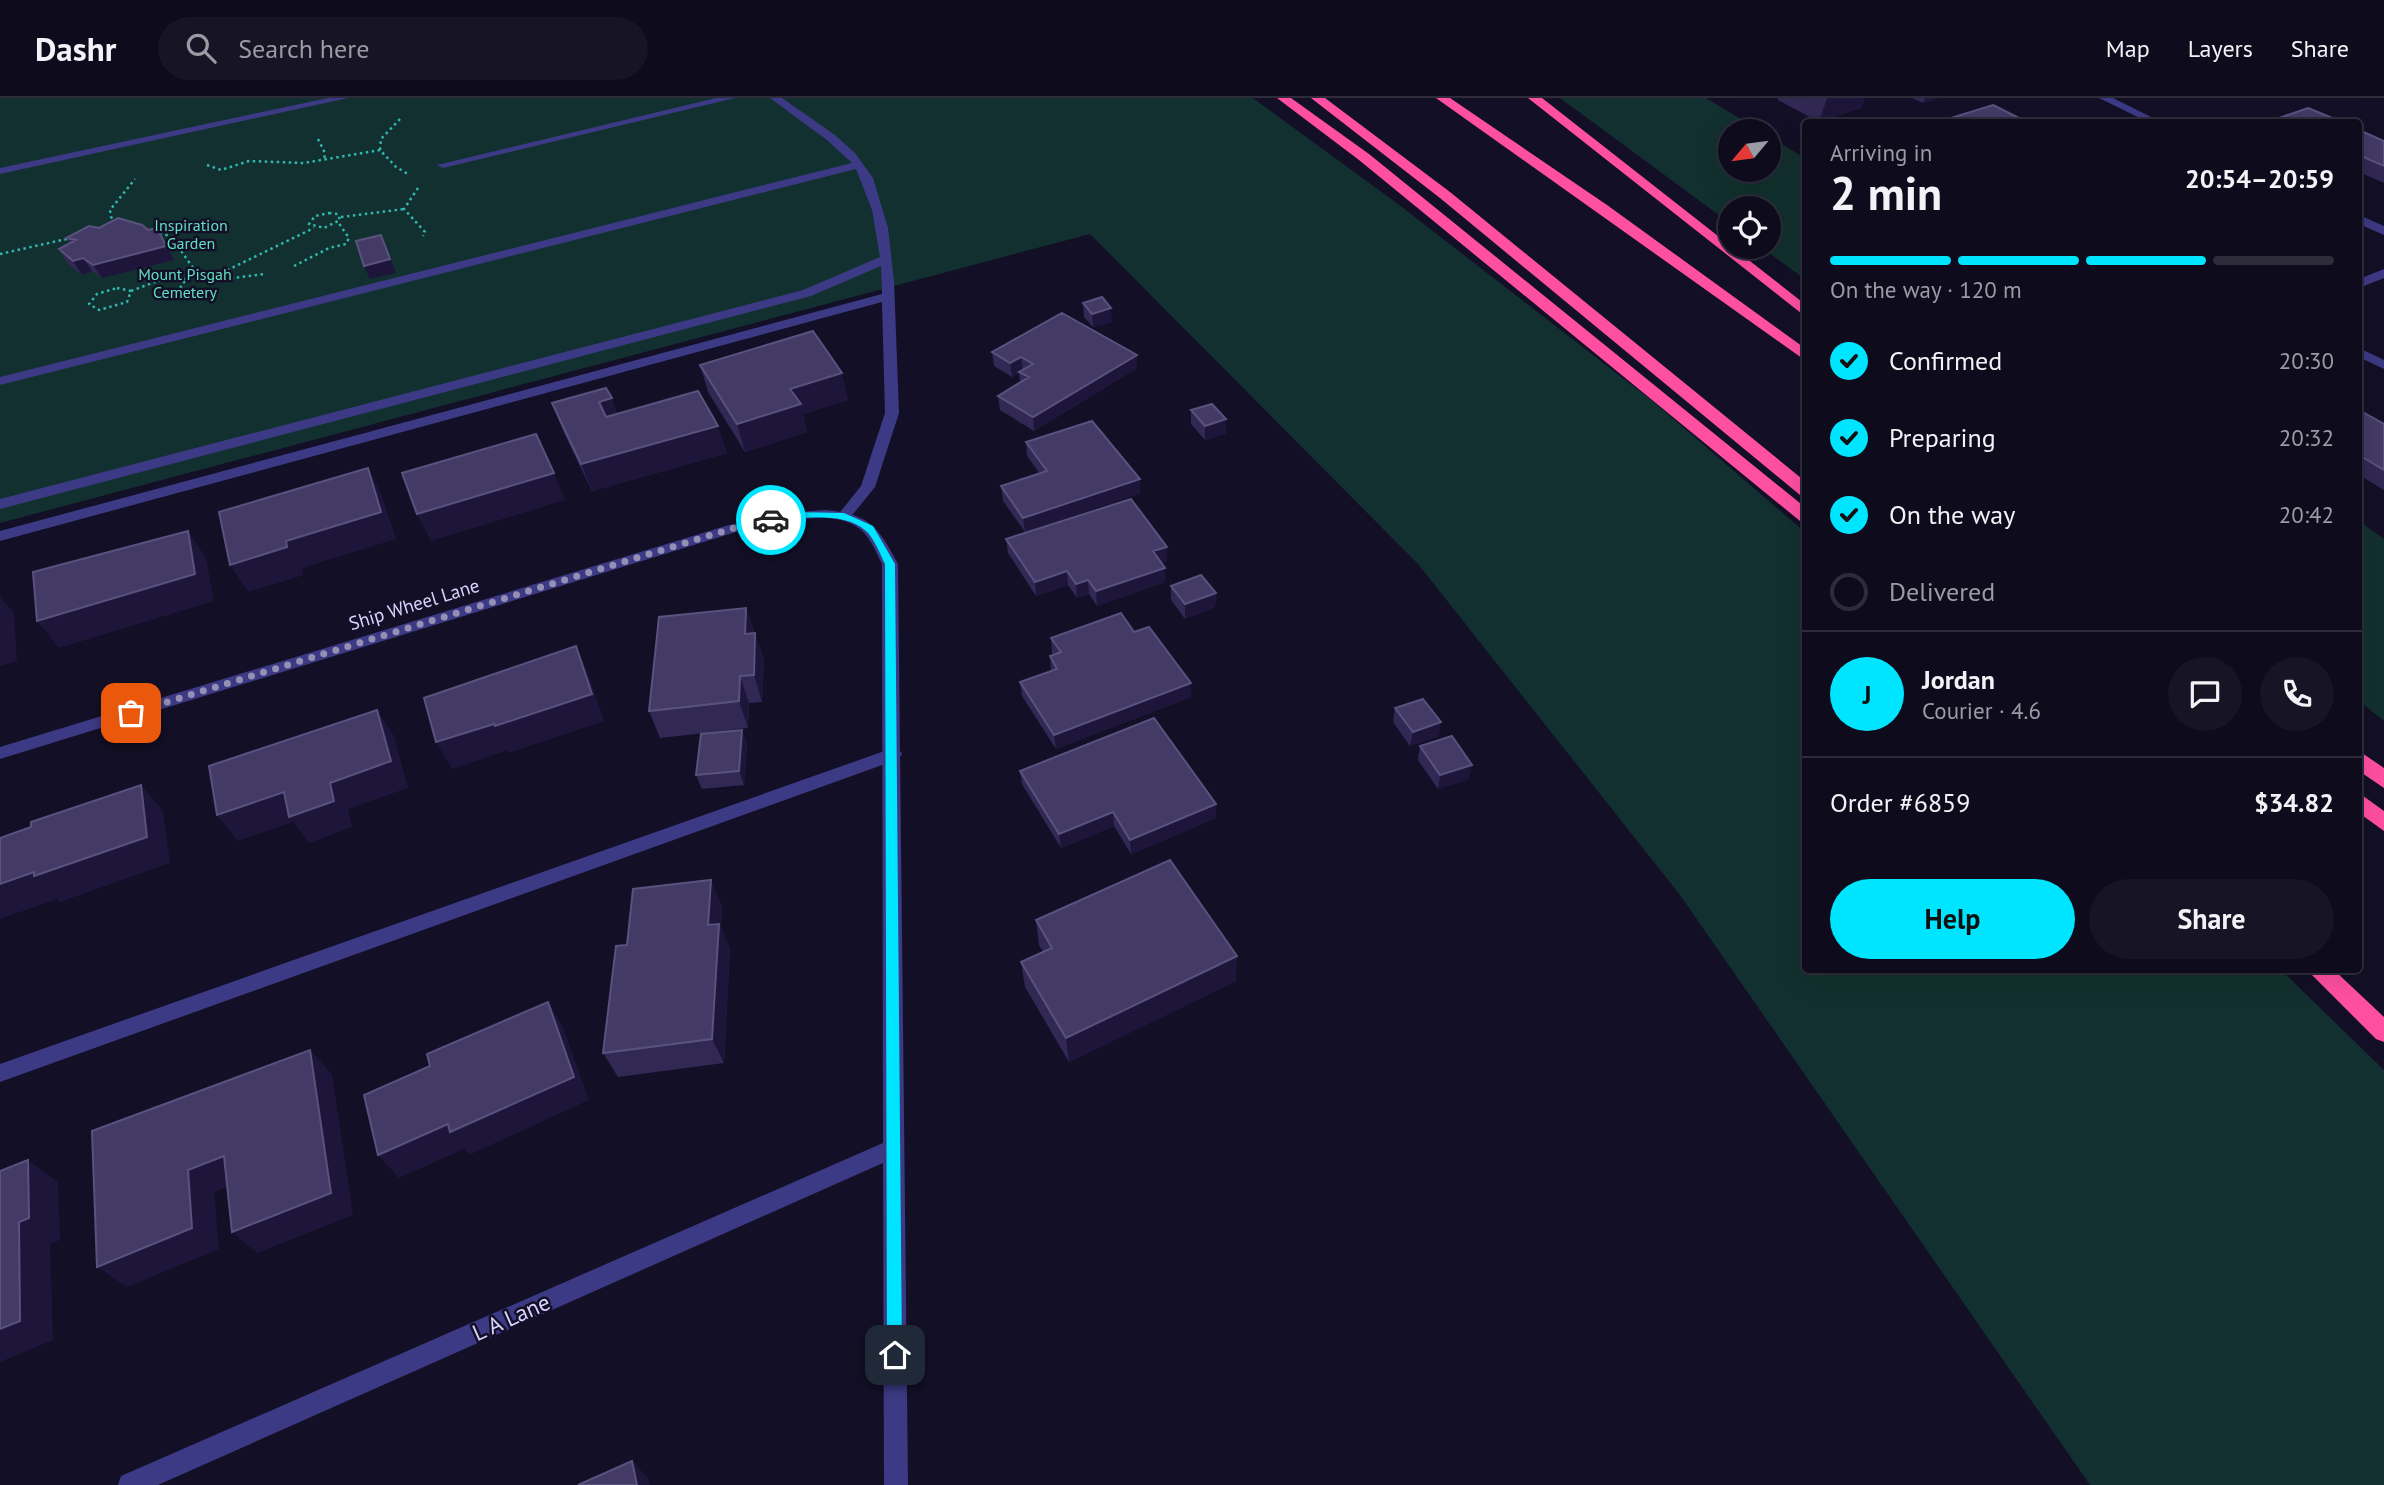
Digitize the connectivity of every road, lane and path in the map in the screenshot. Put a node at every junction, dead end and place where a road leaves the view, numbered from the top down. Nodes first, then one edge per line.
1 (342, 98) edge
2 (730, 98) edge
3 (775, 98) edge
4 (1283, 98) edge
5 (1317, 98) edge
6 (1442, 98) edge
7 (1534, 98) edge
8 (2104, 98) edge
9 (400, 119) dead end
10 (2150, 119) edge
11 (380, 150) junction
12 (443, 165) dead end
13 (859, 165) junction
14 (221, 170) dead end
15 (0, 171) edge
16 (414, 177) dead end
17 (419, 185) dead end
18 (132, 186) dead end
19 (404, 209) junction
20 (341, 218) junction
21 (2362, 220) edge
22 (338, 222) junction
23 (128, 225) edge
24 (139, 228) edge
25 (314, 228) junction
26 (2384, 231) edge
27 (76, 236) edge
28 (0, 254) edge
29 (886, 258) junction
30 (289, 268) dead end
31 (268, 273) dead end
32 (2384, 273) edge
33 (424, 274) junction
34 (186, 278) junction
35 (211, 278) junction
36 (2362, 283) edge
37 (131, 291) junction
38 (888, 296) junction
39 (1802, 309) edge
40 (203, 330) junction
41 (1802, 353) edge
42 (2362, 354) edge
43 (2384, 365) edge
44 (0, 381) edge
45 (1802, 488) edge
46 (0, 503) edge
47 (1802, 514) edge
48 (844, 516) junction
49 (0, 536) edge
50 (0, 753) edge
51 (893, 754) junction
52 (2362, 762) edge
53 (2384, 780) edge
54 (2362, 804) edge
55 (2384, 823) edge
56 (2322, 973) edge
57 (2384, 1031) edge
58 (0, 1073) edge
59 (892, 1149) junction
60 (130, 1485) edge
61 (896, 1485) edge

1 - 15 street
2 - 12 street
3 - 13 street
4 - 47 highway
5 - 45 highway
6 - 41 highway
7 - 39 highway
8 - 10 street
9 - 11 path
11 - 14 path
11 - 16 path
13 - 29 street
13 - 33 street
17 - 19 path
18 - 23 path
19 - 20 path
19 - 33 path
20 - 22 path
20 - 25 path
21 - 26 street
22 - 25 path
22 - 30 path
24 - 34 path
25 - 35 path
27 - 28 path
29 - 38 street
29 - 46 street
31 - 35 path
32 - 36 street
33 - 40 street
34 - 35 path
34 - 37 path
34 - 40 path
37 - 37 path
38 - 48 street
38 - 49 street
40 - 44 street
42 - 43 street
48 - 50 street, Ship Wheel Lane
48 - 51 street
51 - 58 street
51 - 59 street
52 - 53 highway
54 - 55 highway
56 - 57 highway
59 - 60 street, L A Lane
59 - 61 street

